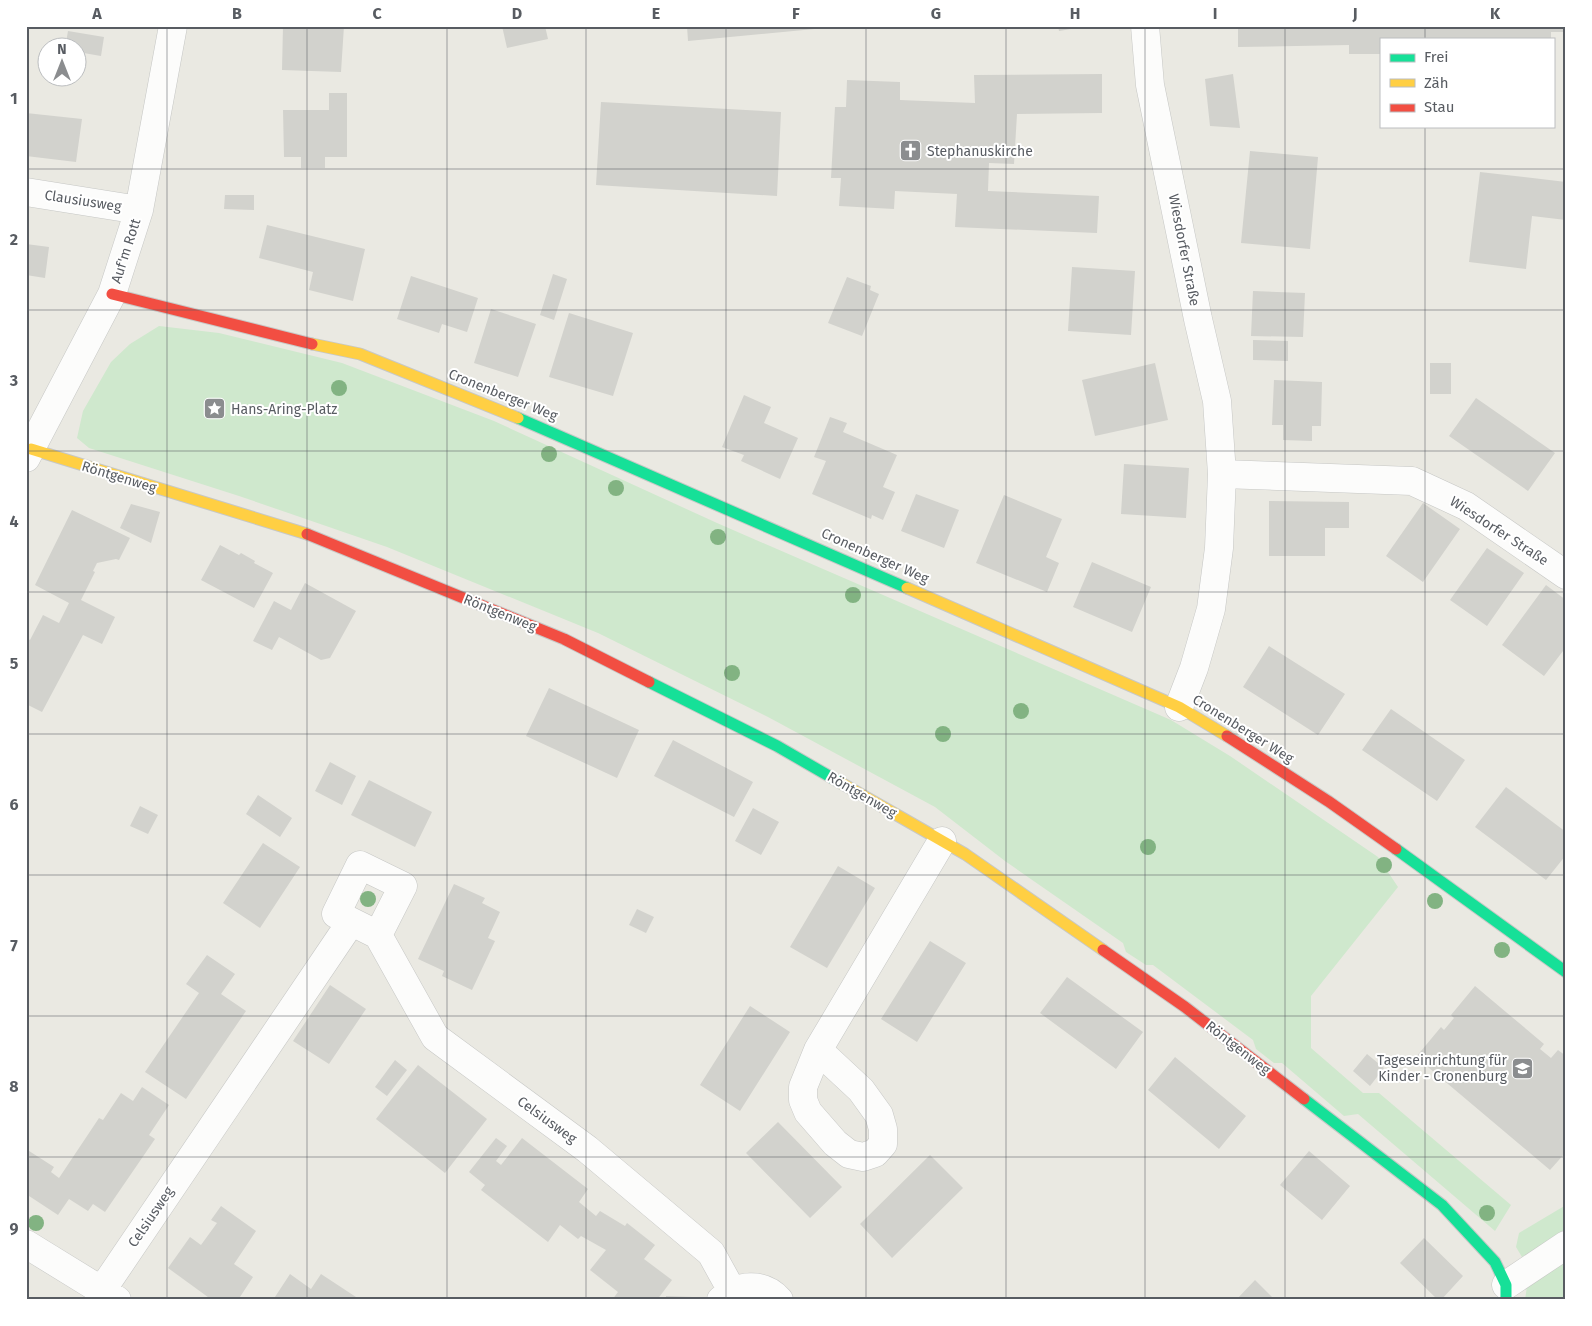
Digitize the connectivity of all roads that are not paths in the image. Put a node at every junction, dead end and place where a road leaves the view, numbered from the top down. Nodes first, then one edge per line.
1 (173, 26) edge
2 (1145, 26) edge
3 (26, 192) edge
4 (139, 210) junction
5 (112, 294) junction
6 (28, 454) edge
7 (1222, 474) junction
8 (1566, 575) edge
9 (1180, 707) junction
10 (942, 841) junction
11 (350, 922) junction
12 (378, 935) junction
13 (1566, 972) edge
14 (818, 1050) dead end
15 (26, 1244) edge
16 (1566, 1246) edge
17 (1506, 1292) edge
18 (109, 1295) edge
19 (727, 1296) edge
20 (779, 1300) edge

1 - 4 street, Auf'm Rott
2 - 7 street, Wiesdorfer Straße
3 - 4 street, Clausiusweg
4 - 5 street, Auf'm Rott
5 - 6 street, Auf'm Rott
5 - 9 street, Cronenberger Weg
6 - 10 street, Röntgenweg
7 - 8 street, Wiesdorfer Straße
7 - 9 street, Wiesdorfer Straße
9 - 13 street, Cronenberger Weg
10 - 14 street
10 - 17 street, Röntgenweg
11 - 12 street
11 - 12 street
11 - 18 street, Celsiusweg
12 - 19 street, Celsiusweg
15 - 18 street
16 - 17 street
19 - 20 street, Celsiusweg

